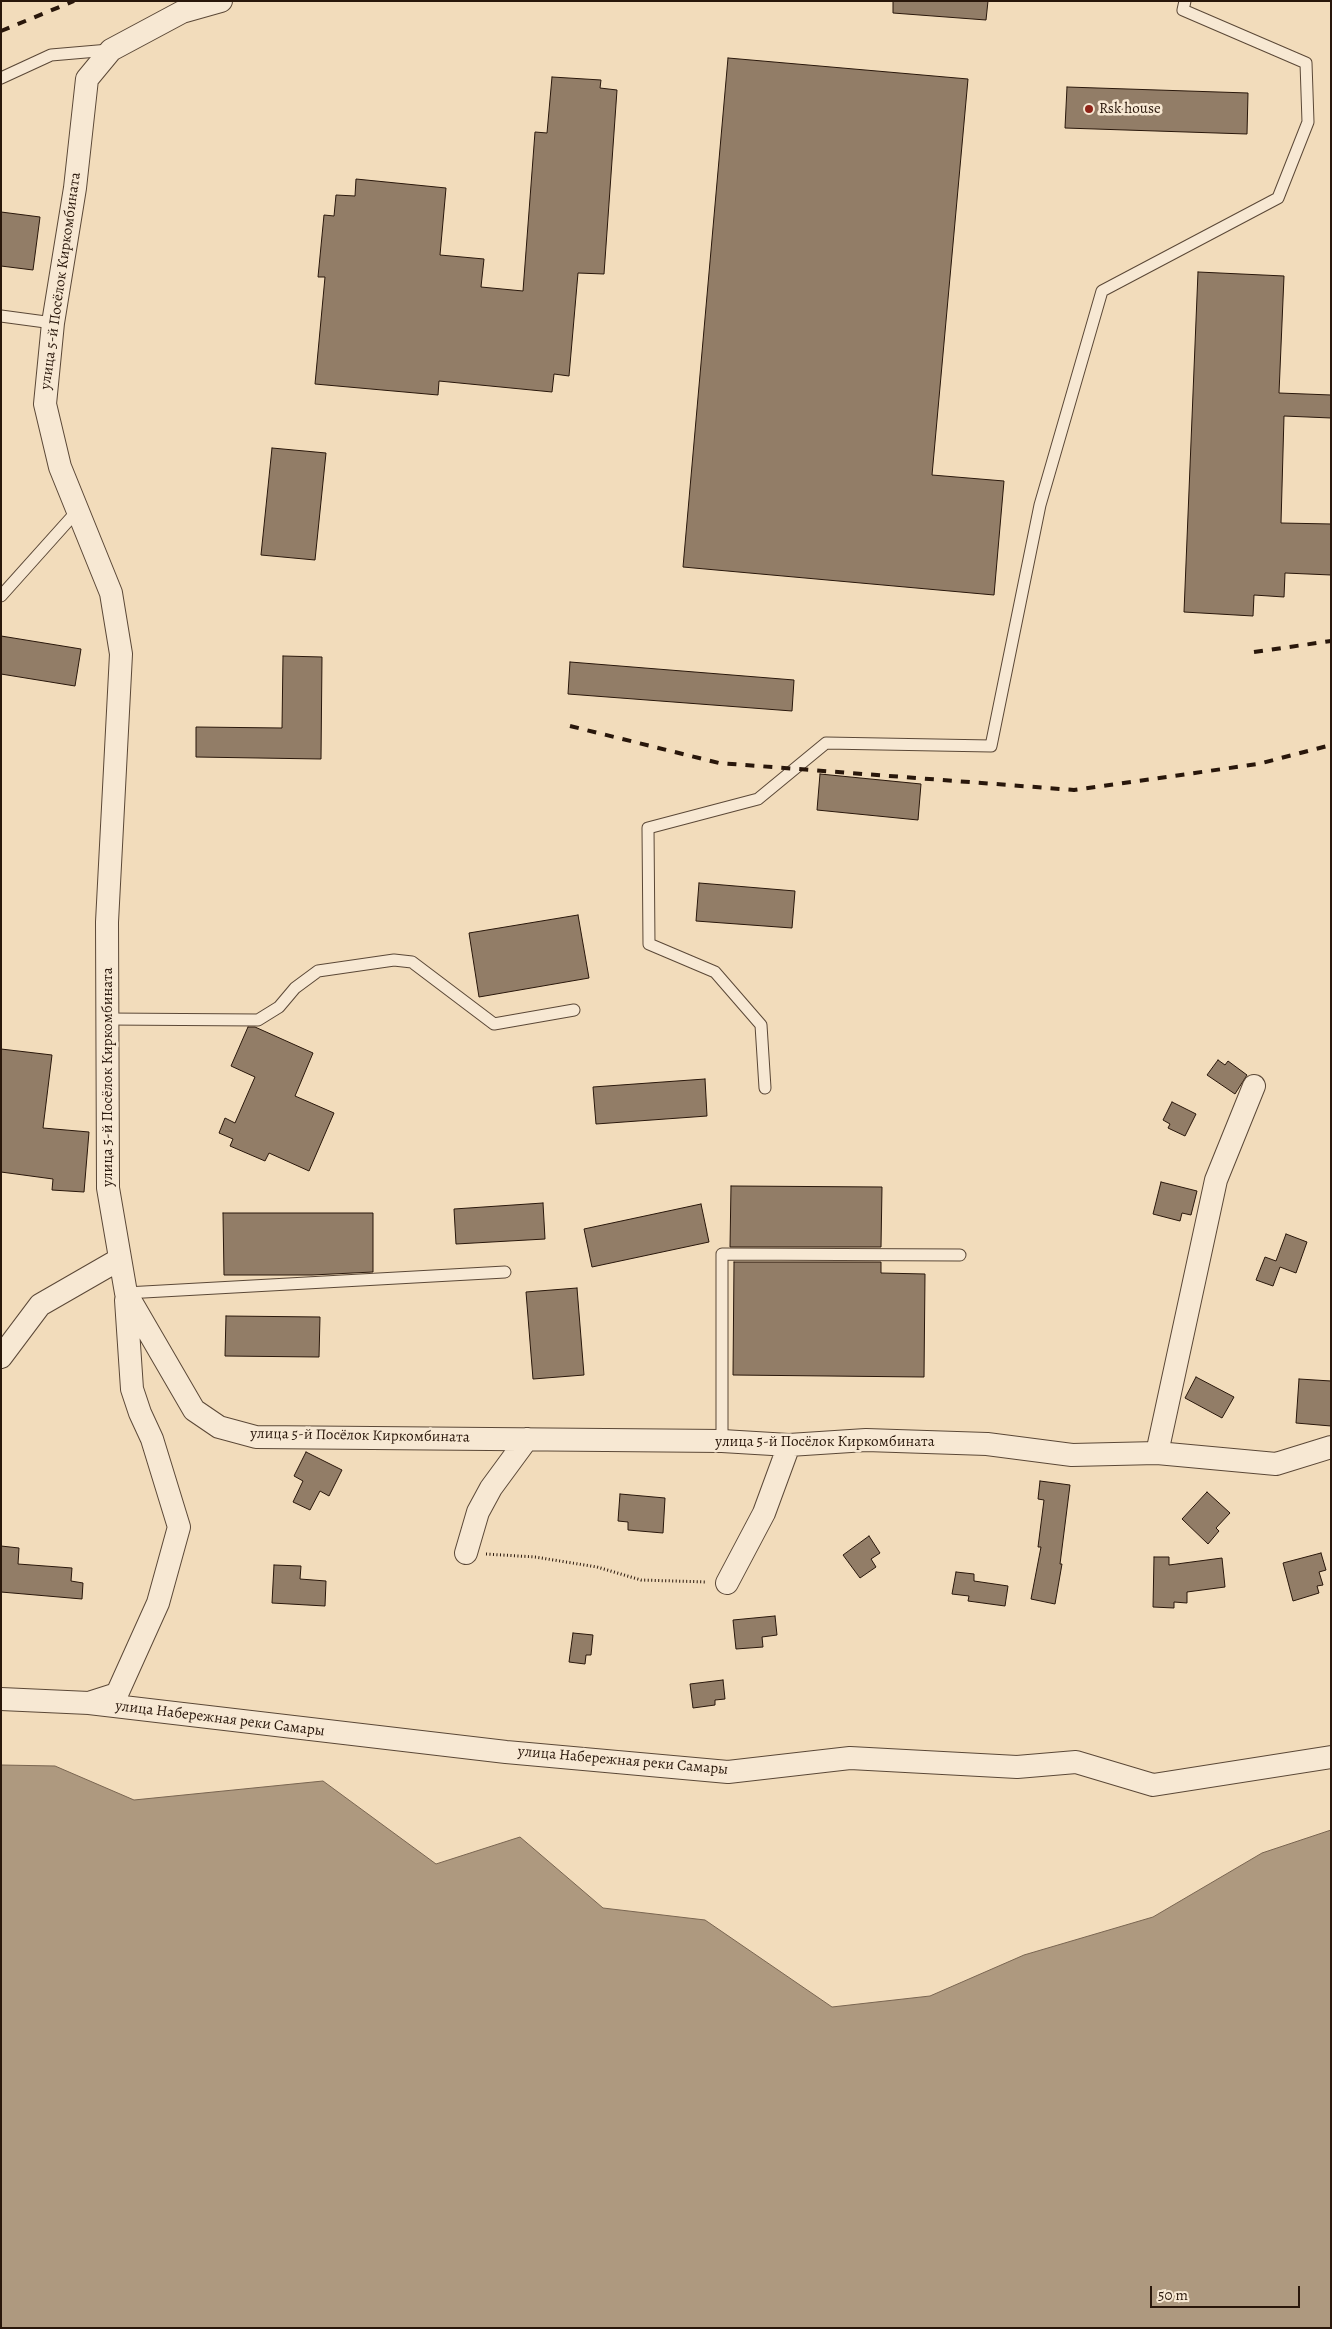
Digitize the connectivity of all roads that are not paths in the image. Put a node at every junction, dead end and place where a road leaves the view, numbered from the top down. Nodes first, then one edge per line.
1 (221, 1) edge
2 (1185, 1) edge
3 (110, 50) junction
4 (1, 78) edge
5 (1, 316) edge
6 (53, 323) junction
7 (78, 510) junction
8 (1, 596) edge
9 (574, 1010) dead end
10 (107, 1019) junction
11 (1254, 1086) dead end
12 (765, 1088) dead end
13 (960, 1255) dead end
14 (120, 1258) junction
15 (505, 1272) dead end
16 (126, 1293) junction
17 (1, 1357) edge
18 (527, 1439) junction
19 (722, 1441) junction
20 (789, 1445) junction
21 (1331, 1447) edge
22 (1157, 1454) junction
23 (466, 1553) road end
24 (727, 1583) road end
25 (1, 1698) edge
26 (89, 1703) junction
27 (1331, 1756) edge

1 - 3 street, улица 5-й Посёлок Киркомбината
2 - 12 lane
3 - 4 lane
3 - 6 street, улица 5-й Посёлок Киркомбината
5 - 6 lane
6 - 7 street, улица 5-й Посёлок Киркомбината
7 - 8 lane
7 - 10 street, улица 5-й Посёлок Киркомбината
9 - 10 lane
10 - 14 street, улица 5-й Посёлок Киркомбината
11 - 22 street
13 - 19 lane
14 - 16 street, улица 5-й Посёлок Киркомбината
14 - 17 street
15 - 16 lane
16 - 18 street, улица 5-й Посёлок Киркомбината
16 - 26 street
18 - 19 street, улица 5-й Посёлок Киркомбината
18 - 23 street
19 - 20 street, улица 5-й Посёлок Киркомбината
20 - 22 street, улица 5-й Посёлок Киркомбината
20 - 24 street
21 - 22 street, улица 5-й Посёлок Киркомбината
25 - 26 street, улица Набережная реки Самары
26 - 27 street, улица Набережная реки Самары

